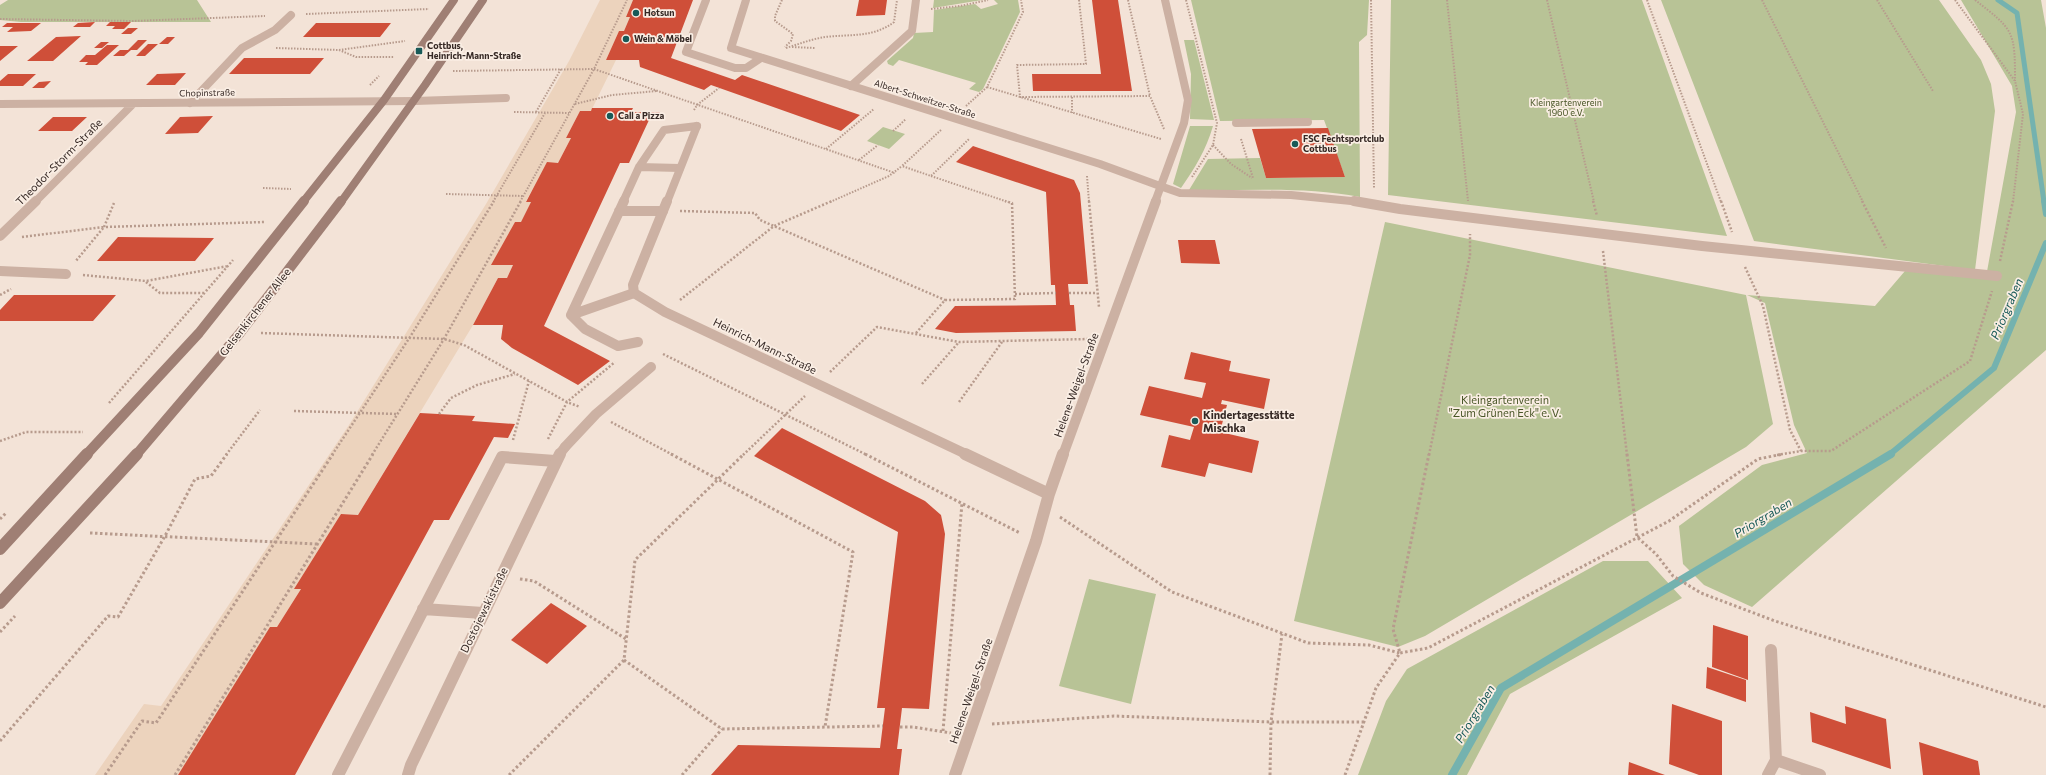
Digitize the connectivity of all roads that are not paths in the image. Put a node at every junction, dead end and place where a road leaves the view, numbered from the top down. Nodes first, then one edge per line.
1 (454, 0) edge
2 (483, 0) edge
3 (706, 0) edge
4 (746, 0) edge
5 (916, 0) edge
6 (1165, 0) edge
7 (291, 15) road end
8 (761, 58) junction
9 (851, 86) junction
10 (506, 98) dead end
11 (384, 100) junction
12 (415, 101) junction
13 (190, 103) junction
14 (0, 104) edge
15 (134, 104) junction
16 (1308, 122) dead end
17 (1236, 123) road end
18 (639, 167) junction
19 (680, 168) junction
20 (1160, 186) junction
21 (619, 210) junction
22 (663, 211) junction
23 (0, 236) edge
24 (0, 272) edge
25 (66, 274) road end
26 (1997, 276) road end
27 (634, 293) junction
28 (571, 315) junction
29 (638, 342) road end
30 (651, 367) dead end
31 (555, 461) junction
32 (1049, 494) junction
33 (0, 549) edge
34 (0, 603) edge
35 (423, 609) junction
36 (483, 613) junction
37 (1771, 650) dead end
38 (1776, 760) junction
39 (338, 775) edge
40 (408, 775) edge
41 (955, 775) edge
42 (1768, 775) edge
43 (1820, 775) edge

1 - 11 main road
2 - 12 main road, Gelsenkirchener Allee
3 - 8 street
4 - 8 street, Albert-Schweitzer-Straße
5 - 9 street
6 - 20 street, Helene-Weigel-Straße
7 - 13 street
8 - 9 street, Albert-Schweitzer-Straße
9 - 20 street, Albert-Schweitzer-Straße
10 - 12 street, Chopinstraße
11 - 12 street, Chopinstraße
11 - 13 street, Chopinstraße
11 - 33 main road
12 - 34 main road, Gelsenkirchener Allee
13 - 15 street, Chopinstraße
14 - 15 street, Chopinstraße
15 - 23 street, Theodor-Storm-Straße
16 - 17 street
18 - 19 street
18 - 19 street
18 - 21 street
19 - 22 street
20 - 26 street, Albert-Schweitzer-Straße
20 - 32 street, Helene-Weigel-Straße
21 - 22 street
21 - 28 street
22 - 27 street
24 - 25 street
27 - 28 street
27 - 32 street, Heinrich-Mann-Straße
28 - 29 street
30 - 31 street, Dostojewskistraße
31 - 35 street
31 - 36 street, Dostojewskistraße
32 - 41 street, Helene-Weigel-Straße
35 - 36 street
35 - 39 street
36 - 40 street, Dostojewskistraße
37 - 38 street
38 - 42 street
38 - 43 street

